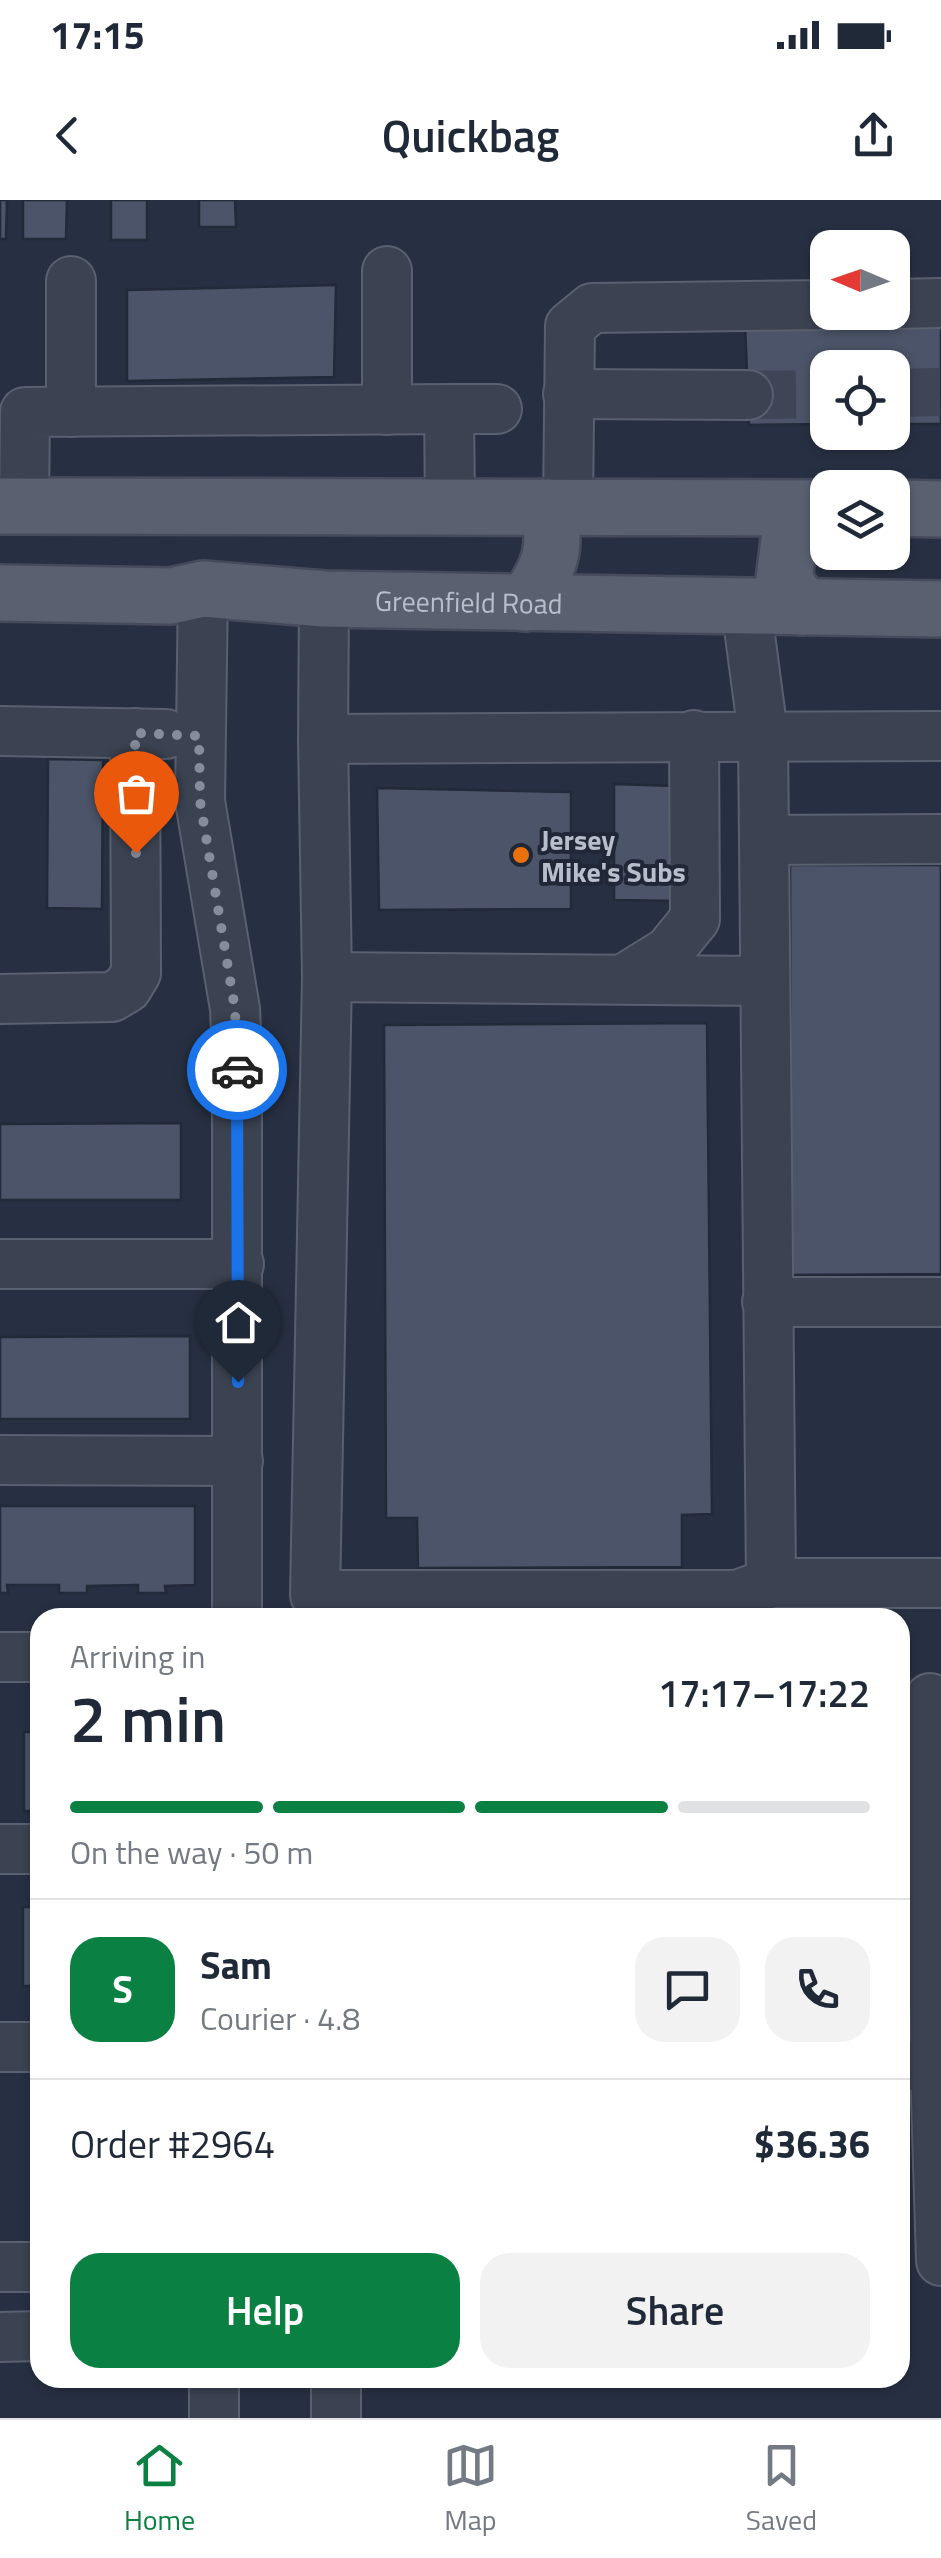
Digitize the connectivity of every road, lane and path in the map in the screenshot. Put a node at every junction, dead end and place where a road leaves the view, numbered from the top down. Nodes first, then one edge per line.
1 (387, 270) dead end
2 (71, 281) dead end
3 (941, 303) edge
4 (910, 304) edge
5 (810, 305) edge
6 (568, 394) junction
7 (748, 394) tunnel mouth
8 (449, 409) junction
9 (496, 409) dead end
10 (387, 410) junction
11 (32, 412) edge
12 (12, 506) edge
13 (450, 507) junction
14 (558, 507) junction
15 (810, 508) edge
16 (910, 508) edge
17 (941, 509) edge
18 (810, 520) edge
19 (203, 589) junction
20 (0, 593) edge
21 (324, 599) junction
22 (525, 604) junction
23 (746, 605) junction
24 (802, 608) junction
25 (941, 610) edge
26 (0, 731) edge
27 (135, 733) junction
28 (763, 734) junction
29 (694, 735) junction
30 (199, 736) junction
31 (941, 736) edge
32 (322, 738) junction
33 (941, 839) edge
34 (764, 840) junction
35 (327, 977) junction
36 (624, 979) junction
37 (765, 981) junction
38 (0, 999) edge
39 (0, 1264) edge
40 (239, 1264) junction
41 (767, 1302) junction
42 (941, 1302) edge
43 (0, 1460) edge
44 (238, 1461) junction
45 (771, 1583) junction
46 (941, 1583) edge
47 (237, 1608) edge
48 (0, 1658) edge
49 (30, 1658) edge
50 (924, 1698) edge
51 (936, 1815) edge
52 (30, 1849) edge
53 (0, 1850) edge
54 (937, 1923) edge
55 (0, 2047) edge
56 (30, 2047) edge
57 (928, 2052) edge
58 (939, 2136) edge
59 (941, 2234) edge
60 (941, 2261) edge
61 (0, 2267) edge
62 (30, 2267) edge
63 (0, 2336) edge
64 (30, 2336) edge
65 (214, 2388) edge
66 (336, 2388) edge
67 (214, 2418) edge
68 (336, 2418) edge

1 - 10 street
2 - 11 street
3 - 4 street
5 - 6 street
6 - 7 street
6 - 14 street
8 - 9 street
8 - 10 street
8 - 13 street
10 - 11 street
11 - 12 street
12 - 13 main road
13 - 14 main road
14 - 15 main road
14 - 22 main road
16 - 17 main road
18 - 24 main road
19 - 20 main road, Greenfield Road
19 - 21 main road, Greenfield Road
19 - 30 street
21 - 22 main road, Greenfield Road
21 - 32 street
22 - 23 main road, Greenfield Road
23 - 24 main road, Greenfield Road
23 - 28 street
24 - 25 main road, Greenfield Road
26 - 27 street
27 - 30 street
27 - 38 street
28 - 29 street
28 - 31 street
28 - 34 street
29 - 32 street
29 - 36 street
30 - 40 street
32 - 35 street
33 - 34 street
34 - 37 street
35 - 36 street
35 - 45 street
36 - 37 street
37 - 41 street
39 - 40 street
40 - 44 street
41 - 42 street
41 - 45 street
43 - 44 street
44 - 47 street
45 - 46 street
48 - 49 street
50 - 51 street
51 - 54 street
52 - 53 street
54 - 57 street
55 - 56 street
57 - 58 street
58 - 59 street
59 - 60 street
61 - 62 street
63 - 64 street
65 - 67 street
66 - 68 street

